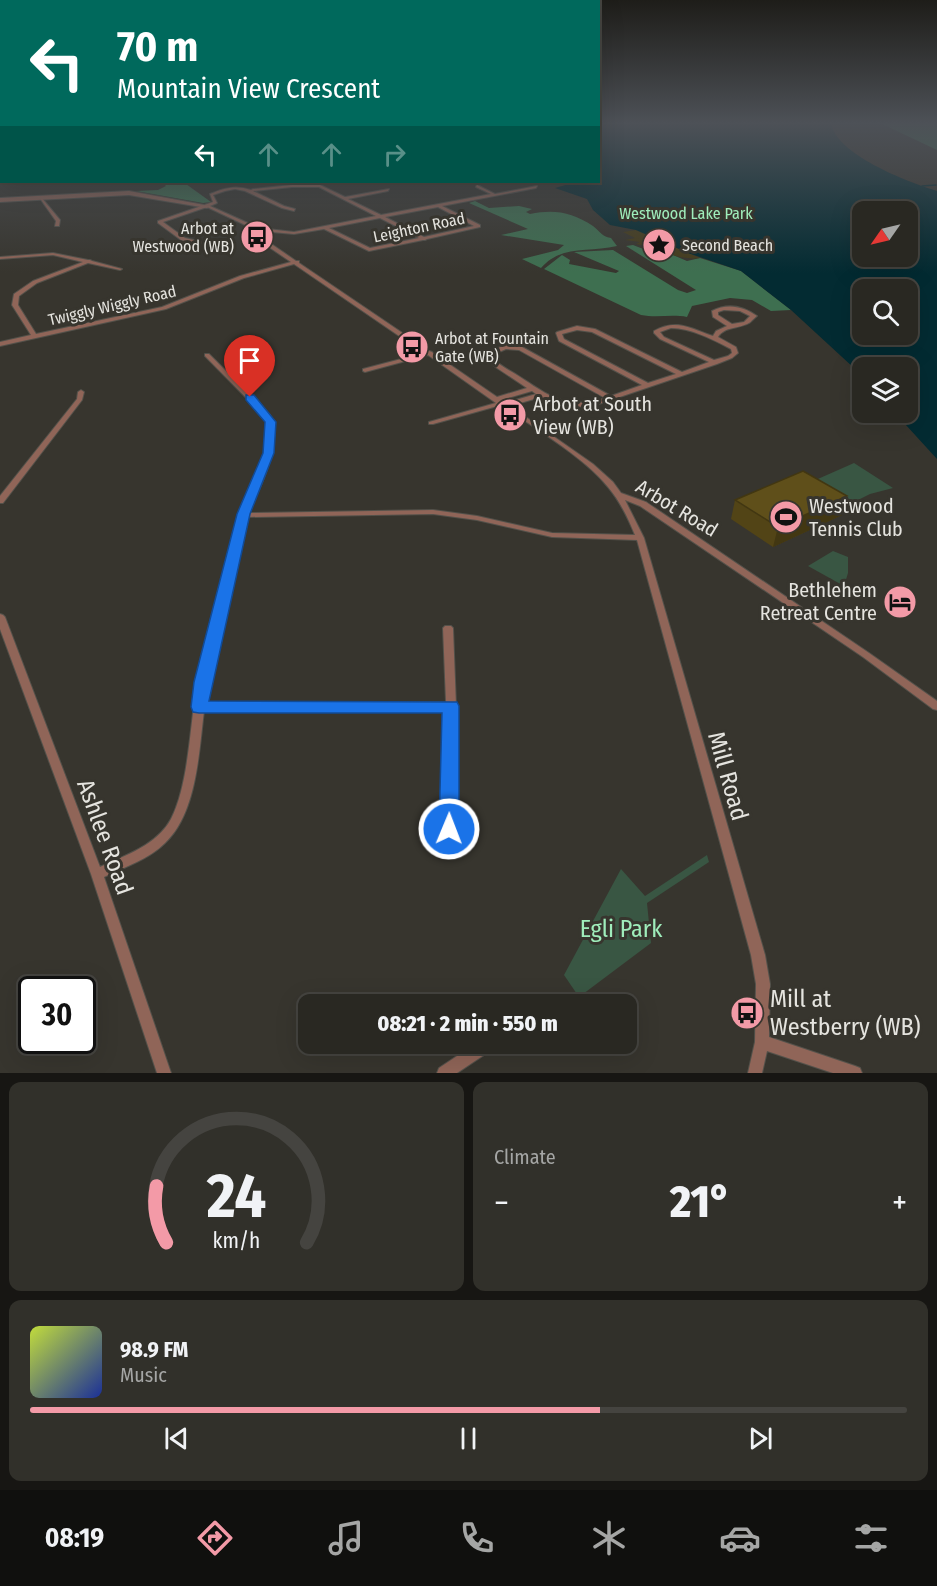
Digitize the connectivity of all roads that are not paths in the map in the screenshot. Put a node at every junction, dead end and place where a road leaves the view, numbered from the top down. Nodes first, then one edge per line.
1 (477, 186) dead end
2 (536, 188) dead end
3 (253, 190) junction
4 (388, 190) dead end
5 (495, 195) junction
6 (40, 198) junction
7 (345, 198) junction
8 (0, 200) edge
9 (207, 206) junction
10 (439, 206) junction
11 (294, 210) dead end
12 (382, 217) junction
13 (57, 225) dead end
14 (326, 228) junction
15 (270, 232) junction
16 (425, 239) junction
17 (214, 246) dead end
18 (0, 258) edge
19 (90, 261) junction
20 (297, 262) junction
21 (120, 270) dead end
22 (731, 326) junction
23 (35, 337) junction
24 (715, 338) junction
25 (0, 344) edge
26 (430, 353) junction
27 (207, 355) dead end
28 (715, 363) junction
29 (365, 370) dead end
30 (682, 374) junction
31 (648, 386) junction
32 (531, 389) junction
33 (81, 392) dead end
34 (540, 395) junction
35 (610, 398) junction
36 (501, 402) junction
37 (431, 423) dead end
38 (620, 495) junction
39 (0, 501) edge
40 (244, 514) junction
41 (640, 538) junction
42 (0, 617) edge
43 (448, 628) dead end
44 (451, 706) junction
45 (937, 706) edge
46 (199, 707) junction
47 (449, 829) dead end
48 (97, 874) junction
49 (762, 1042) junction
50 (473, 1054) edge
51 (164, 1073) edge
52 (444, 1073) edge
53 (755, 1073) edge
54 (855, 1073) edge

1 - 5 street
2 - 5 street
3 - 7 street
3 - 9 street
3 - 11 street
4 - 7 street
5 - 10 street
6 - 8 street
6 - 9 street
6 - 13 street
7 - 12 street
9 - 15 street
9 - 17 street
10 - 12 street
10 - 16 street, Leighton Road
12 - 14 street
12 - 16 street
14 - 15 street
14 - 16 street, Leighton Road
15 - 20 street, Arbot Road
18 - 19 street
19 - 21 street
19 - 23 street
20 - 23 street, Twiggly Wiggly Road
20 - 26 street, Arbot Road
22 - 22 street
22 - 24 street
23 - 25 street, Twiggly Wiggly Road
24 - 28 street
24 - 28 street
26 - 29 street
26 - 36 street, Arbot Road
27 - 40 street
28 - 30 street
30 - 31 street
30 - 31 street
31 - 35 street
32 - 34 street
32 - 35 street
32 - 36 street
33 - 39 street
34 - 35 street
34 - 36 street
36 - 37 street
36 - 38 street, Arbot Road
38 - 41 street, Mill Road
38 - 45 street, Arbot Road
40 - 41 street
40 - 46 street
41 - 49 street, Mill Road
42 - 48 street, Ashlee Road
43 - 44 street
44 - 46 street
44 - 47 street
46 - 48 street
48 - 51 street, Ashlee Road
49 - 53 street, Mill Road
49 - 54 street
50 - 52 street

